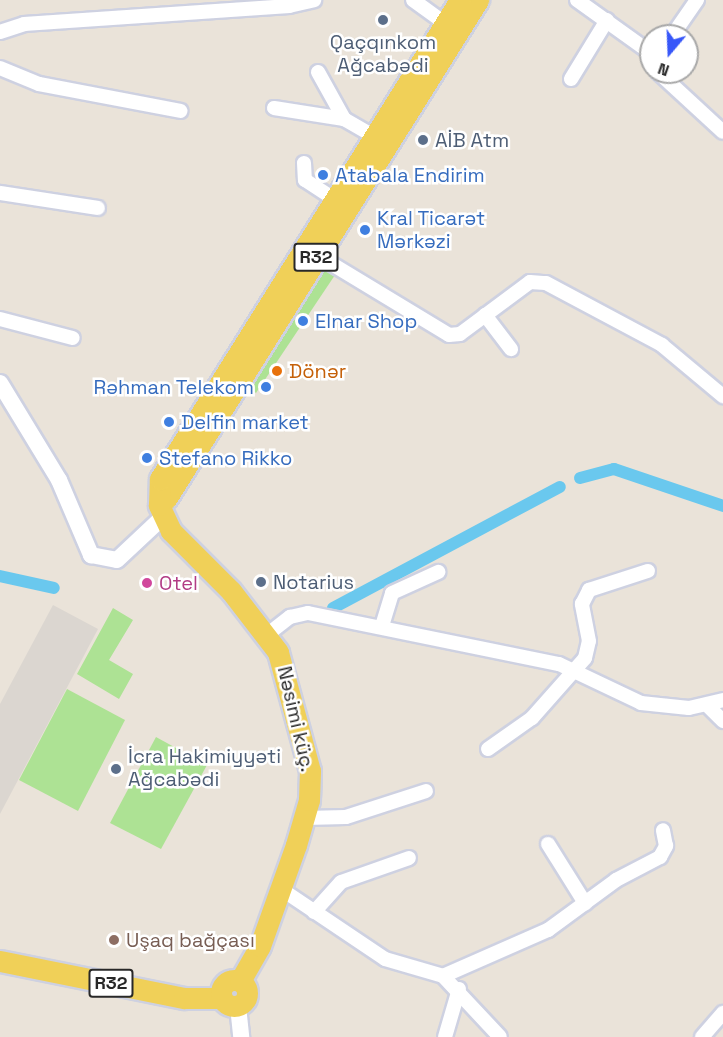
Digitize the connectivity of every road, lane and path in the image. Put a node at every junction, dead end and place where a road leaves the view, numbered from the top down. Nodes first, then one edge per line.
1 (314, 0) edge
2 (413, 0) edge
3 (460, 0) edge
4 (478, 0) edge
5 (578, 0) edge
6 (697, 0) edge
7 (607, 20) junction
8 (445, 23) junction
9 (680, 24) edge
10 (0, 32) edge
11 (639, 44) edge
12 (0, 68) edge
13 (318, 72) dead end
14 (571, 79) dead end
15 (671, 84) edge
16 (274, 108) dead end
17 (180, 111) dead end
18 (344, 119) junction
19 (723, 132) edge
20 (374, 136) junction
21 (304, 163) dead end
22 (0, 193) edge
23 (334, 199) junction
24 (98, 208) dead end
25 (317, 255) junction
26 (485, 315) junction
27 (0, 319) edge
28 (73, 338) dead end
29 (511, 349) dead end
30 (0, 383) edge
31 (723, 396) edge
32 (163, 517) junction
33 (648, 571) dead end
34 (438, 572) dead end
35 (382, 626) junction
36 (268, 634) junction
37 (575, 671) junction
38 (723, 700) edge
39 (709, 707) junction
40 (723, 721) edge
41 (488, 749) dead end
42 (426, 791) dead end
43 (305, 818) junction
44 (663, 830) dead end
45 (548, 844) dead end
46 (409, 858) dead end
47 (281, 889) junction
48 (585, 903) junction
49 (314, 912) junction
50 (0, 961) edge
51 (443, 976) junction
52 (459, 989) junction
53 (230, 1002) junction
54 (723, 1013) edge
55 (241, 1037) edge
56 (445, 1037) edge
57 (500, 1037) edge
58 (702, 1037) edge

1 - 10 street
2 - 8 street
3 - 8 main road, R32
4 - 25 main road, R32
5 - 7 street
6 - 9 street
7 - 11 street
7 - 14 street
8 - 20 main road, R32
12 - 17 street
13 - 18 street
15 - 19 street
16 - 18 street
18 - 20 street
20 - 23 main road, R32
21 - 23 street
22 - 24 street
23 - 32 main road, R32
25 - 26 street
25 - 32 main road, R32
26 - 29 street
26 - 31 street
27 - 28 street
30 - 32 street
32 - 36 main road, Nəsimi küç.
33 - 37 street
34 - 35 street
35 - 36 street
35 - 37 street
36 - 43 main road, Nəsimi küç.
37 - 39 street
37 - 41 street
38 - 39 street
39 - 40 street
42 - 43 street
43 - 47 main road, Nəsimi küç.
44 - 48 street
45 - 48 street
46 - 49 street
47 - 49 street
47 - 53 main road, Nəsimi küç.
48 - 51 street
49 - 51 street
50 - 53 main road, R32
51 - 52 street
52 - 56 street
52 - 57 street
53 - 55 street
54 - 58 street

